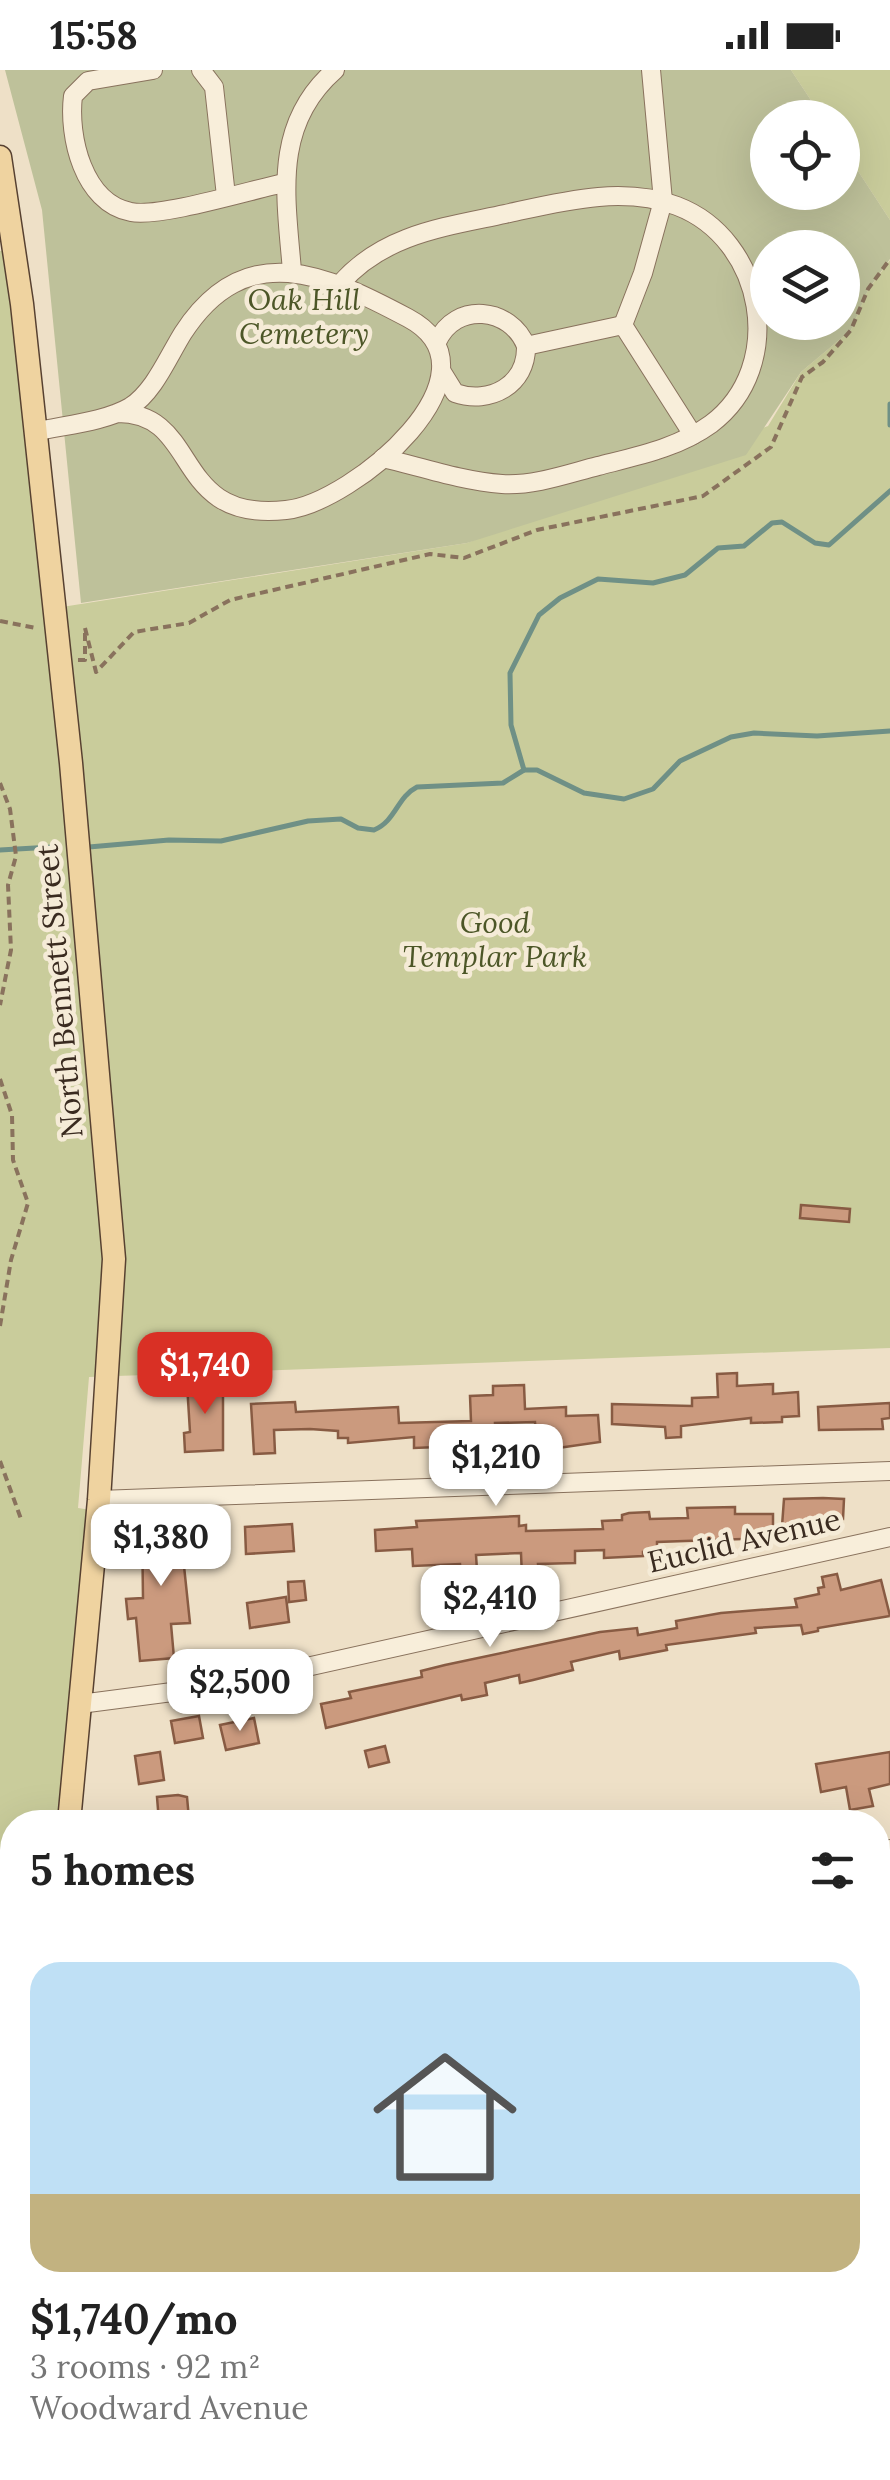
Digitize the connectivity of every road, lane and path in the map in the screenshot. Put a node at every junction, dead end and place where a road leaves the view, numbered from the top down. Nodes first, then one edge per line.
1 (153, 70) edge
2 (201, 70) edge
3 (335, 70) edge
4 (651, 70) edge
5 (0, 157) edge
6 (284, 183) junction
7 (226, 196) junction
8 (663, 202) junction
9 (890, 260) edge
10 (292, 272) junction
11 (341, 283) junction
12 (622, 324) junction
13 (437, 342) junction
14 (526, 346) junction
15 (442, 372) junction
16 (116, 413) junction
17 (34, 432) junction
18 (693, 434) junction
19 (383, 458) junction
20 (0, 621) edge
21 (38, 629) dead end
22 (85, 660) dead end
23 (0, 783) edge
24 (0, 1005) edge
25 (0, 1078) edge
26 (0, 1326) edge
27 (0, 1461) edge
28 (890, 1471) edge
29 (100, 1500) junction
30 (21, 1519) dead end
31 (890, 1537) edge
32 (80, 1704) junction
33 (70, 1810) edge

1 - 7 street
2 - 7 street
3 - 6 street
4 - 8 street
5 - 17 main road, North Bennett Street
6 - 7 street
6 - 10 street
8 - 11 street
8 - 12 street
8 - 18 street
9 - 22 path
10 - 11 street
10 - 16 street
11 - 13 street
12 - 14 street
12 - 18 street
13 - 14 street
13 - 15 street
14 - 15 street
15 - 19 street
16 - 17 street
16 - 19 street
17 - 29 main road, North Bennett Street
18 - 19 street
20 - 21 path
23 - 24 path
25 - 26 path
27 - 30 path
28 - 29 street
29 - 32 main road, North Bennett Street
31 - 32 street, Euclid Avenue
32 - 33 main road, North Bennett Street

